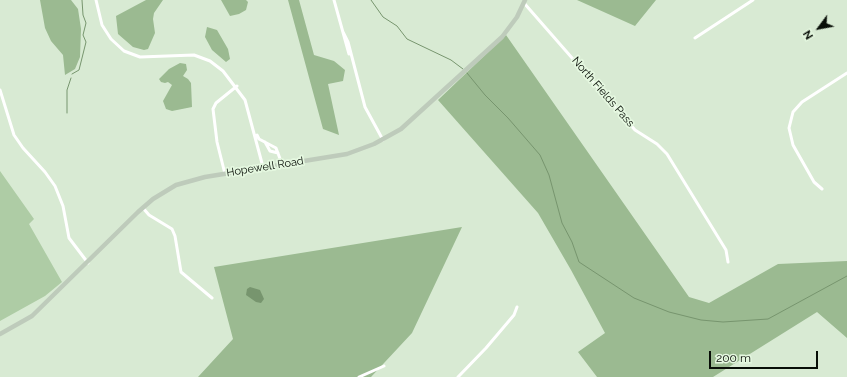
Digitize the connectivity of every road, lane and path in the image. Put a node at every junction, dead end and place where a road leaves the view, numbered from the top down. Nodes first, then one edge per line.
1 (96, 0) edge
2 (334, 0) edge
3 (753, 0) edge
4 (525, 2) edge
5 (695, 38) dead end
6 (847, 73) edge
7 (236, 86) junction
8 (0, 90) edge
9 (255, 132) junction
10 (383, 140) junction
11 (265, 142) junction
12 (278, 153) junction
13 (282, 164) junction
14 (263, 167) junction
15 (225, 174) junction
16 (822, 189) dead end
17 (142, 208) junction
18 (728, 262) dead end
19 (88, 263) junction
20 (212, 298) dead end
21 (517, 307) dead end
22 (0, 334) edge
23 (384, 366) dead end
24 (359, 377) edge
25 (458, 377) edge

1 - 7 street
2 - 10 street
3 - 5 street
4 - 10 street, Hopewell Road
4 - 18 street, North Fields Pass
6 - 16 street
7 - 9 street
7 - 15 street
8 - 19 street
9 - 11 street
9 - 14 street
10 - 13 street, Hopewell Road
11 - 12 street
11 - 12 street
12 - 13 street
13 - 14 street, Hopewell Road
14 - 15 street, Hopewell Road
15 - 17 street, Hopewell Road
17 - 19 street, Hopewell Road
17 - 20 street
19 - 22 street, Hopewell Road
21 - 25 street
23 - 24 street

